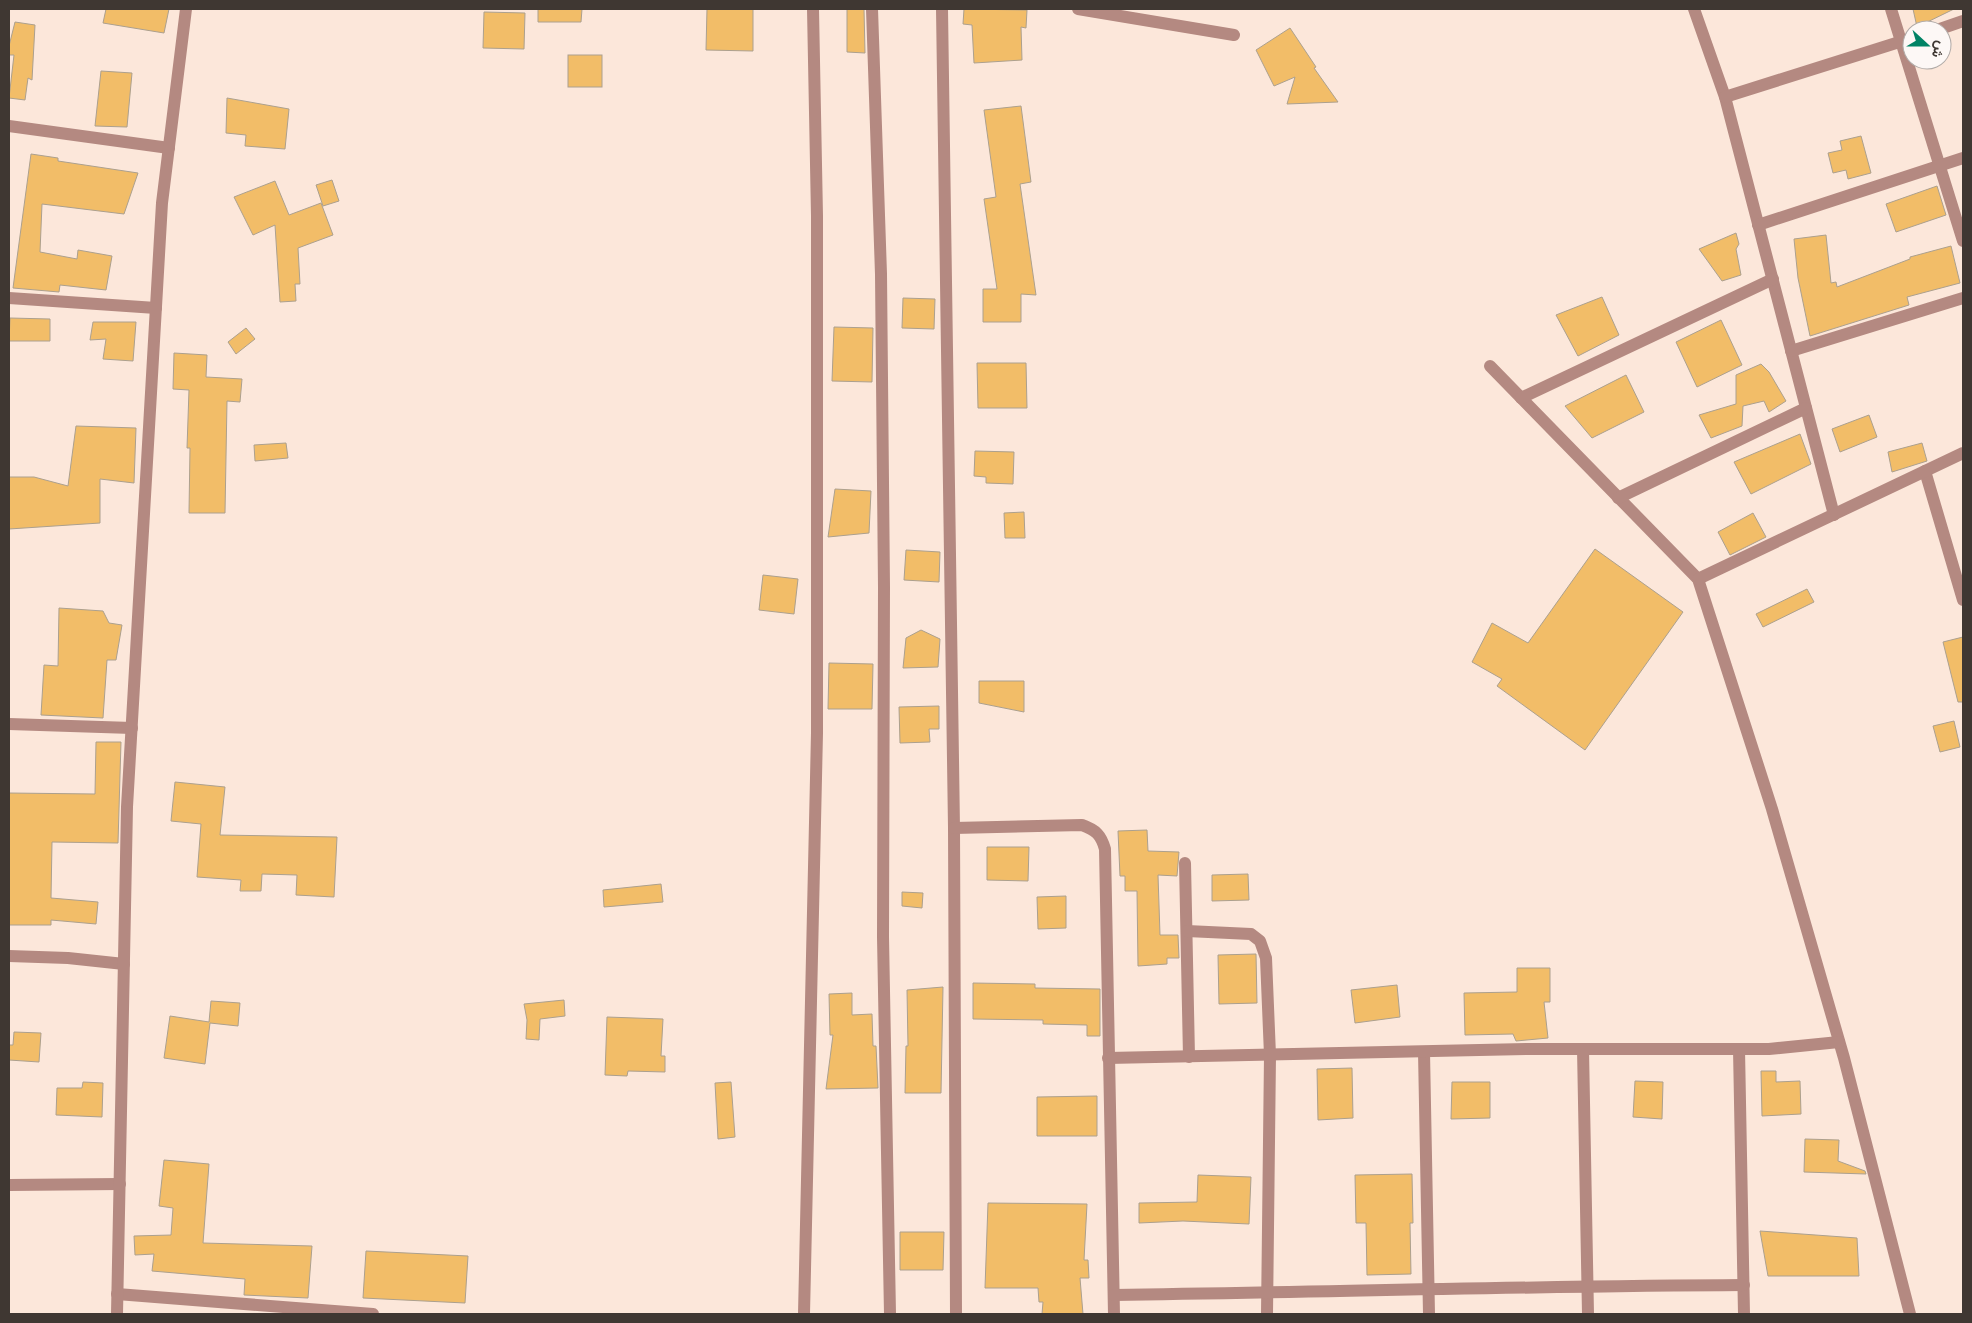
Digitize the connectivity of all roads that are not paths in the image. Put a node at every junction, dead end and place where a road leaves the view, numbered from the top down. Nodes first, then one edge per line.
1 (186, 9) edge
2 (813, 9) edge
3 (872, 9) edge
4 (942, 9) edge
5 (1078, 9) edge
6 (1694, 9) edge
7 (1891, 9) edge
8 (1902, 30) edge
9 (1234, 35) dead end
10 (1902, 42) edge
11 (1915, 70) edge
12 (1725, 98) junction
13 (9, 126) edge
14 (169, 148) junction
15 (1963, 158) edge
16 (1940, 164) junction
17 (1758, 225) junction
18 (1963, 241) edge
19 (1773, 279) junction
20 (9, 298) edge
21 (1963, 298) edge
22 (156, 308) junction
23 (1792, 351) junction
24 (1490, 366) dead end
25 (1522, 398) junction
26 (1806, 408) junction
27 (1963, 453) edge
28 (1925, 471) junction
29 (1618, 498) junction
30 (1834, 515) junction
31 (1698, 579) junction
32 (1963, 600) edge
33 (9, 724) edge
34 (132, 728) junction
35 (954, 828) junction
36 (1186, 863) dead end
37 (1187, 931) junction
38 (9, 956) edge
39 (124, 964) junction
40 (1839, 1042) junction
41 (1583, 1049) junction
42 (1738, 1049) junction
43 (1424, 1052) junction
44 (1270, 1055) junction
45 (1189, 1057) junction
46 (1108, 1058) junction
47 (120, 1184) junction
48 (9, 1185) edge
49 (1744, 1285) junction
50 (1588, 1286) junction
51 (1429, 1290) junction
52 (1267, 1293) junction
53 (118, 1294) junction
54 (1114, 1295) junction
55 (117, 1314) edge
56 (372, 1314) edge
57 (804, 1314) edge
58 (890, 1314) edge
59 (956, 1314) edge
60 (1114, 1314) edge
61 (1267, 1314) edge
62 (1429, 1314) edge
63 (1588, 1314) edge
64 (1744, 1314) edge
65 (1910, 1314) edge

1 - 14 street
2 - 57 street
3 - 58 street
4 - 35 street
5 - 9 street
6 - 12 street
7 - 8 street
10 - 12 street
11 - 16 street
12 - 17 street
13 - 14 street
14 - 22 street
15 - 16 street
16 - 17 street
16 - 18 street
17 - 19 street
19 - 23 street
19 - 25 street
20 - 22 street
21 - 23 street
22 - 34 street
23 - 26 street
24 - 25 street
25 - 29 street
26 - 29 street
26 - 30 street
27 - 28 street
28 - 30 street
28 - 32 street
29 - 31 street
30 - 31 street
31 - 40 street
33 - 34 street
34 - 39 street
35 - 46 street
35 - 59 street
36 - 37 street
37 - 44 street
37 - 45 street
38 - 39 street
39 - 47 street
40 - 42 street
40 - 65 street
41 - 42 street
41 - 43 street
41 - 50 street
42 - 49 street
43 - 44 street
43 - 51 street
44 - 45 street
44 - 52 street
45 - 46 street
46 - 54 street
47 - 48 street
47 - 53 street
49 - 50 street
49 - 64 street
50 - 51 street
50 - 63 street
51 - 52 street
51 - 62 street
52 - 54 street
52 - 61 street
53 - 55 street
53 - 56 street
54 - 60 street

